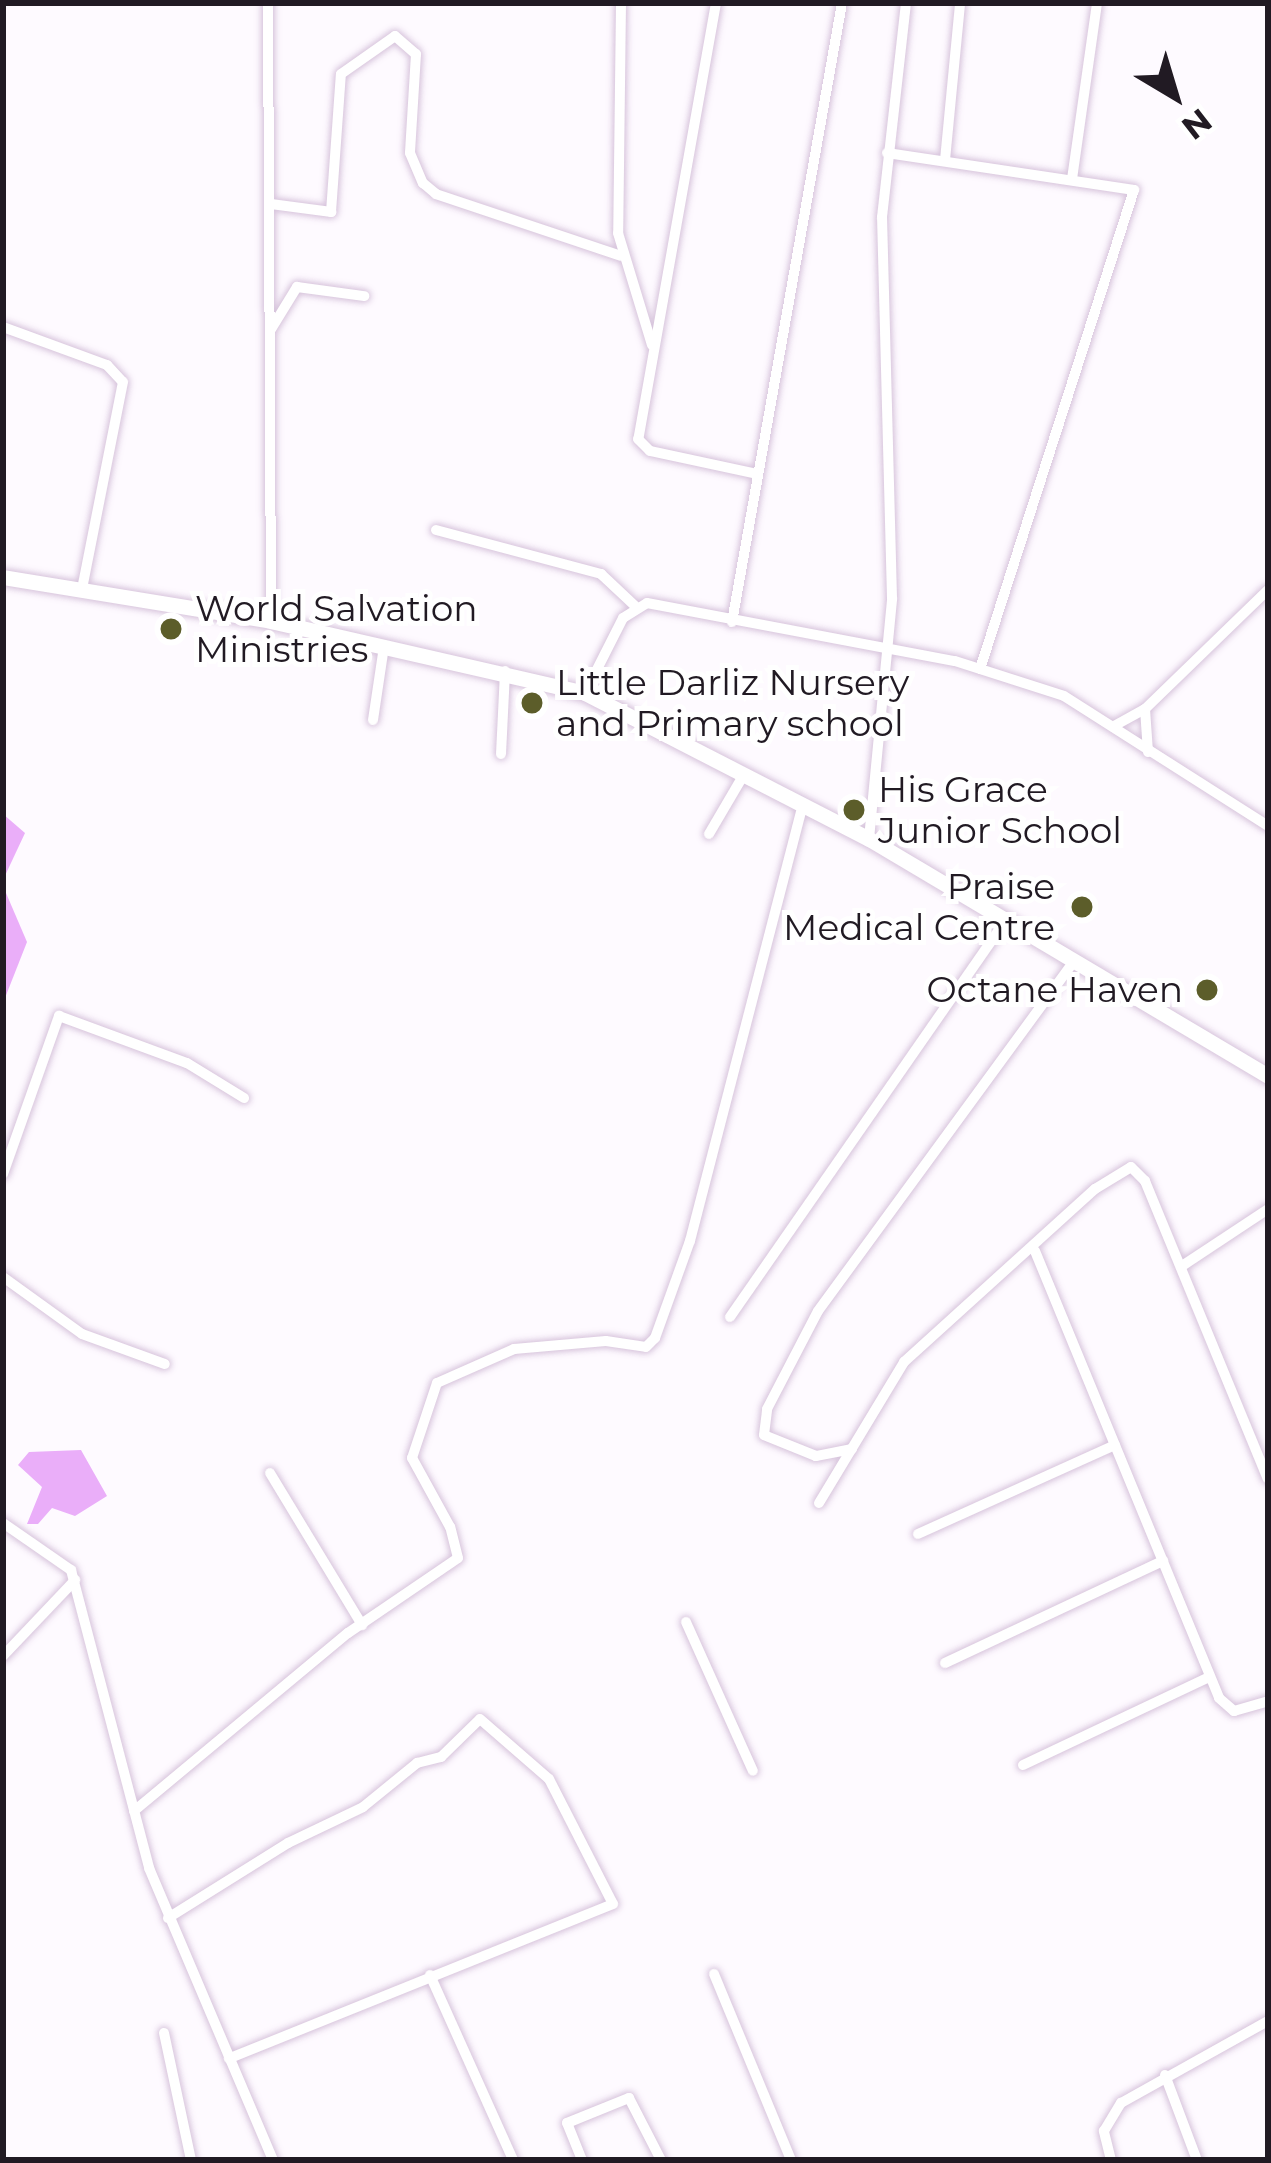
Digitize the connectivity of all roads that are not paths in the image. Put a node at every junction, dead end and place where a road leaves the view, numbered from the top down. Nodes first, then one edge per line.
1 (268, 3) edge
2 (621, 3) edge
3 (716, 3) edge
4 (842, 3) edge
5 (906, 3) edge
6 (960, 3) edge
7 (1096, 3) edge
8 (887, 153) junction
9 (945, 160) junction
10 (1072, 179) junction
11 (271, 204) junction
12 (621, 256) junction
13 (364, 296) dead end
14 (3, 327) edge
15 (270, 331) junction
16 (653, 349) junction
17 (757, 474) junction
18 (436, 530) dead end
19 (3, 577) edge
20 (82, 589) junction
21 (1268, 590) edge
22 (635, 606) junction
23 (271, 622) junction
24 (732, 622) junction
25 (383, 646) junction
26 (884, 648) junction
27 (980, 669) junction
28 (505, 671) junction
29 (585, 693) junction
30 (1145, 709) junction
31 (374, 720) dead end
32 (1114, 726) junction
33 (1148, 752) junction
34 (501, 754) dead end
35 (743, 776) junction
36 (803, 803) junction
37 (1268, 826) edge
38 (709, 834) dead end
39 (869, 839) junction
40 (1005, 922) junction
41 (1071, 964) junction
42 (1268, 1076) edge
43 (244, 1098) dead end
44 (3, 1174) edge
45 (1268, 1209) edge
46 (1035, 1251) junction
47 (1182, 1266) junction
48 (3, 1277) edge
49 (730, 1317) dead end
50 (165, 1364) dead end
51 (1115, 1444) junction
52 (855, 1448) junction
53 (270, 1473) dead end
54 (1268, 1479) edge
55 (819, 1502) dead end
56 (3, 1523) edge
57 (918, 1534) dead end
58 (1163, 1561) junction
59 (75, 1580) junction
60 (686, 1622) dead end
61 (362, 1625) junction
62 (3, 1656) edge
63 (945, 1663) dead end
64 (1209, 1677) junction
65 (1268, 1701) edge
66 (1022, 1765) dead end
67 (753, 1771) dead end
68 (134, 1811) junction
69 (168, 1918) junction
70 (714, 1974) dead end
71 (430, 1975) junction
72 (1268, 2021) edge
73 (164, 2032) dead end
74 (229, 2058) junction
75 (1165, 2075) junction
76 (191, 2160) edge
77 (272, 2160) edge
78 (513, 2160) edge
79 (582, 2160) edge
80 (661, 2160) edge
81 (791, 2160) edge
82 (1111, 2160) edge
83 (1197, 2160) edge

1 - 11 street
2 - 12 street
3 - 16 street
4 - 17 street
5 - 8 street
6 - 9 street
7 - 10 street
8 - 9 street
8 - 26 street
9 - 10 street
10 - 27 street
11 - 12 street
11 - 15 street
12 - 16 street
13 - 15 street
14 - 20 street
15 - 23 street
16 - 17 street
17 - 24 street
18 - 22 street
19 - 20 street
20 - 23 street
21 - 30 street
22 - 24 street
22 - 29 street
23 - 25 street
24 - 26 street
25 - 28 street
25 - 31 street
26 - 27 street
26 - 39 street
27 - 32 street
28 - 29 street
28 - 34 street
29 - 35 street
30 - 32 street
30 - 33 street
32 - 33 street
33 - 37 street
35 - 36 street
35 - 38 street
36 - 39 street
36 - 61 street
39 - 40 street
40 - 41 street
40 - 49 street
41 - 42 street
41 - 52 street
43 - 44 street
45 - 47 street
46 - 47 street
46 - 51 street
46 - 52 street
47 - 54 street
48 - 50 street
51 - 57 street
51 - 58 street
52 - 55 street
53 - 61 street
56 - 59 street
58 - 63 street
58 - 64 street
59 - 62 street
59 - 68 street
60 - 67 street
61 - 68 street
64 - 65 street
64 - 66 street
68 - 69 street
69 - 71 street
69 - 74 street
70 - 81 street
71 - 74 street
71 - 78 street
72 - 75 street
73 - 76 street
74 - 77 street
75 - 82 street
75 - 83 street
79 - 80 street

